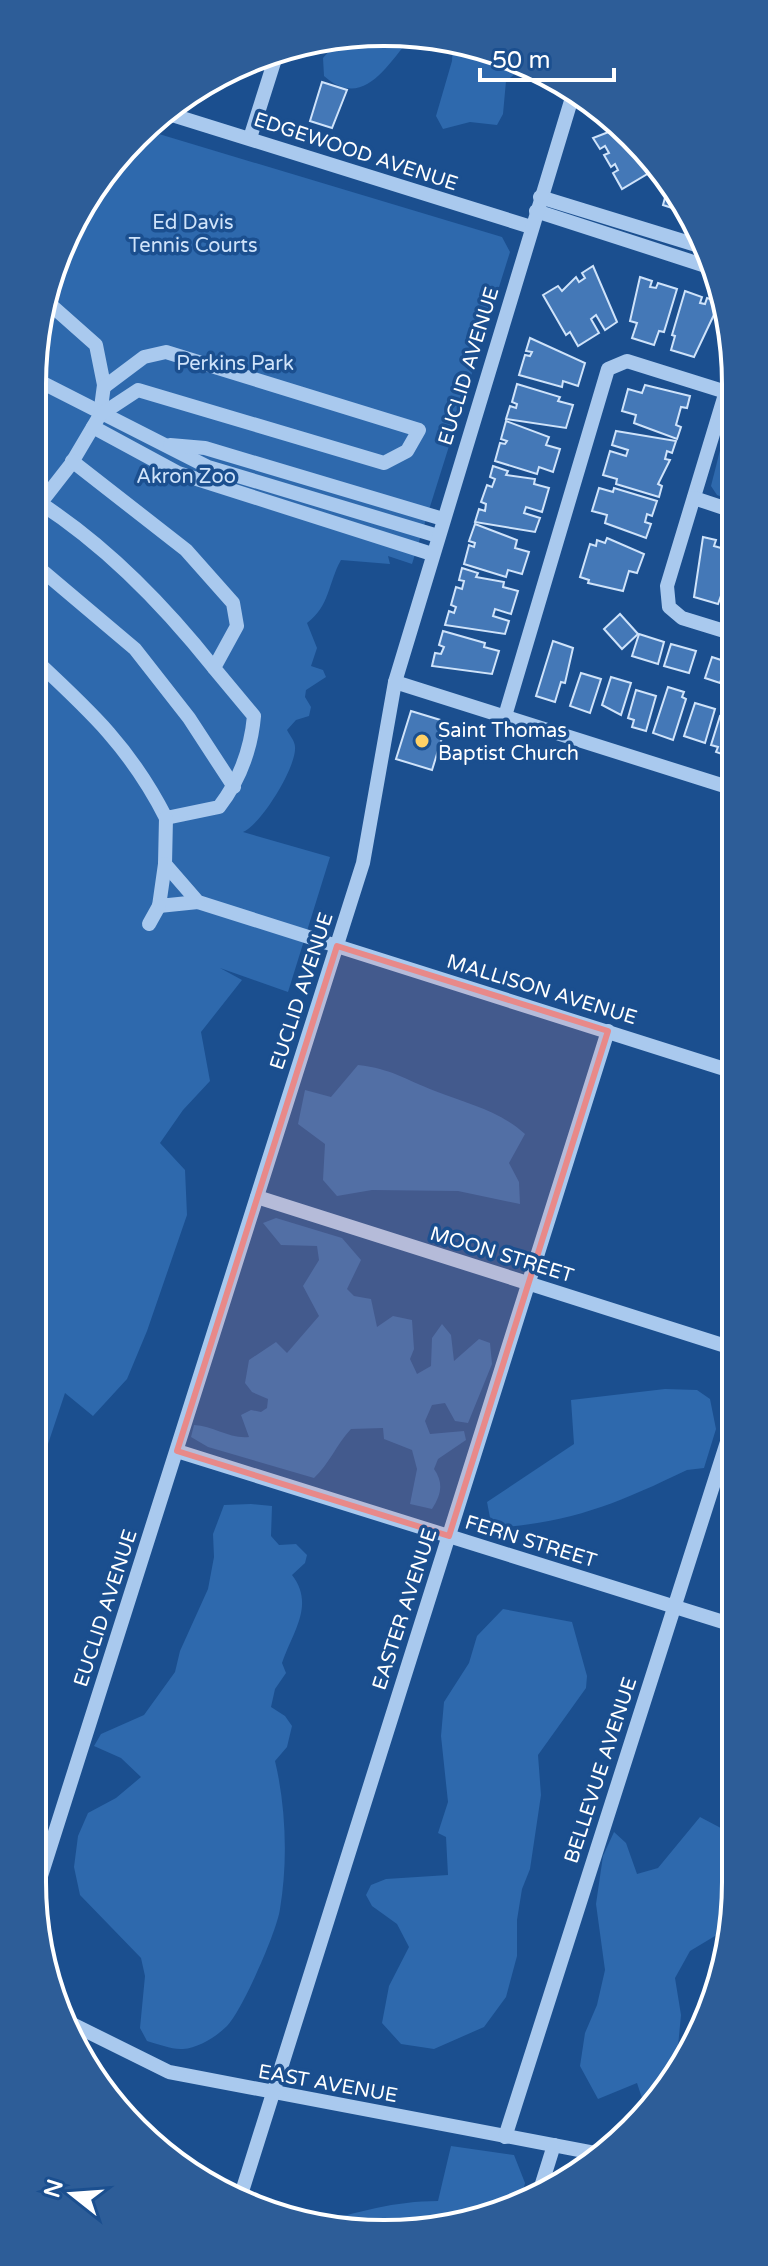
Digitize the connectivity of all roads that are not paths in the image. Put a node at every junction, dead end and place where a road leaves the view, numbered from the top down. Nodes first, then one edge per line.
1 (273, 65) edge
2 (570, 102) edge
3 (177, 116) edge
4 (250, 138) junction
5 (538, 204) junction
6 (531, 227) junction
7 (691, 244) edge
8 (699, 263) edge
9 (55, 308) edge
10 (46, 387) edge
11 (104, 387) junction
12 (722, 391) edge
13 (722, 405) edge
14 (97, 421) junction
15 (161, 445) junction
16 (72, 461) junction
17 (46, 496) edge
18 (694, 498) junction
19 (722, 507) edge
20 (46, 515) edge
21 (443, 519) junction
22 (438, 536) junction
23 (432, 554) junction
24 (46, 574) edge
25 (722, 630) edge
26 (214, 668) junction
27 (46, 670) edge
28 (395, 682) junction
29 (505, 716) junction
30 (722, 785) edge
31 (234, 787) junction
32 (166, 818) junction
33 (165, 864) junction
34 (198, 902) junction
35 (159, 906) junction
36 (149, 924) dead end
37 (337, 946) junction
38 (608, 1031) junction
39 (722, 1068) edge
40 (257, 1197) junction
41 (529, 1281) junction
42 (722, 1345) edge
43 (177, 1451) junction
44 (722, 1457) edge
45 (449, 1536) junction
46 (674, 1607) junction
47 (722, 1622) edge
48 (46, 1861) edge
49 (79, 2028) edge
50 (272, 2094) junction
51 (505, 2137) junction
52 (554, 2145) junction
53 (588, 2152) edge
54 (543, 2180) edge
55 (243, 2189) edge

1 - 4 street
2 - 5 street, EUCLID AVENUE
3 - 4 street, EDGEWOOD AVENUE
4 - 6 street, EDGEWOOD AVENUE
5 - 6 street, EUCLID AVENUE
5 - 7 street
5 - 8 street
6 - 21 street, EUCLID AVENUE
9 - 11 street
10 - 14 street
11 - 14 street
11 - 14 street
12 - 29 street
13 - 18 street
14 - 15 street
14 - 16 street
14 - 23 street
15 - 21 street
15 - 22 street
16 - 17 street
16 - 26 street
18 - 19 street
18 - 25 street
20 - 26 street
21 - 22 street, EUCLID AVENUE
22 - 23 street, EUCLID AVENUE
23 - 28 street, EUCLID AVENUE
24 - 31 street
26 - 31 street
27 - 32 street
28 - 29 street
28 - 37 street, EUCLID AVENUE
29 - 30 street
31 - 32 street
32 - 33 street
33 - 34 street
33 - 35 street
34 - 35 street
34 - 37 street, MALLISON AVENUE
35 - 36 street
37 - 38 street, MALLISON AVENUE
37 - 40 street, EUCLID AVENUE
38 - 39 street, MALLISON AVENUE
38 - 41 street, EASTER AVENUE
40 - 41 street, MOON STREET
40 - 43 street, EUCLID AVENUE
41 - 42 street, MOON STREET
41 - 45 street, EASTER AVENUE
43 - 45 street, FERN STREET
43 - 48 street, EUCLID AVENUE
44 - 46 street, BELLEVUE AVENUE
45 - 46 street, FERN STREET
45 - 50 street, EASTER AVENUE
46 - 47 street, FERN STREET
46 - 51 street, BELLEVUE AVENUE
49 - 50 street, EAST AVENUE
50 - 51 street, EAST AVENUE
50 - 55 street, EASTER AVENUE
51 - 52 street, EAST AVENUE
52 - 53 street, EAST AVENUE
52 - 54 street

